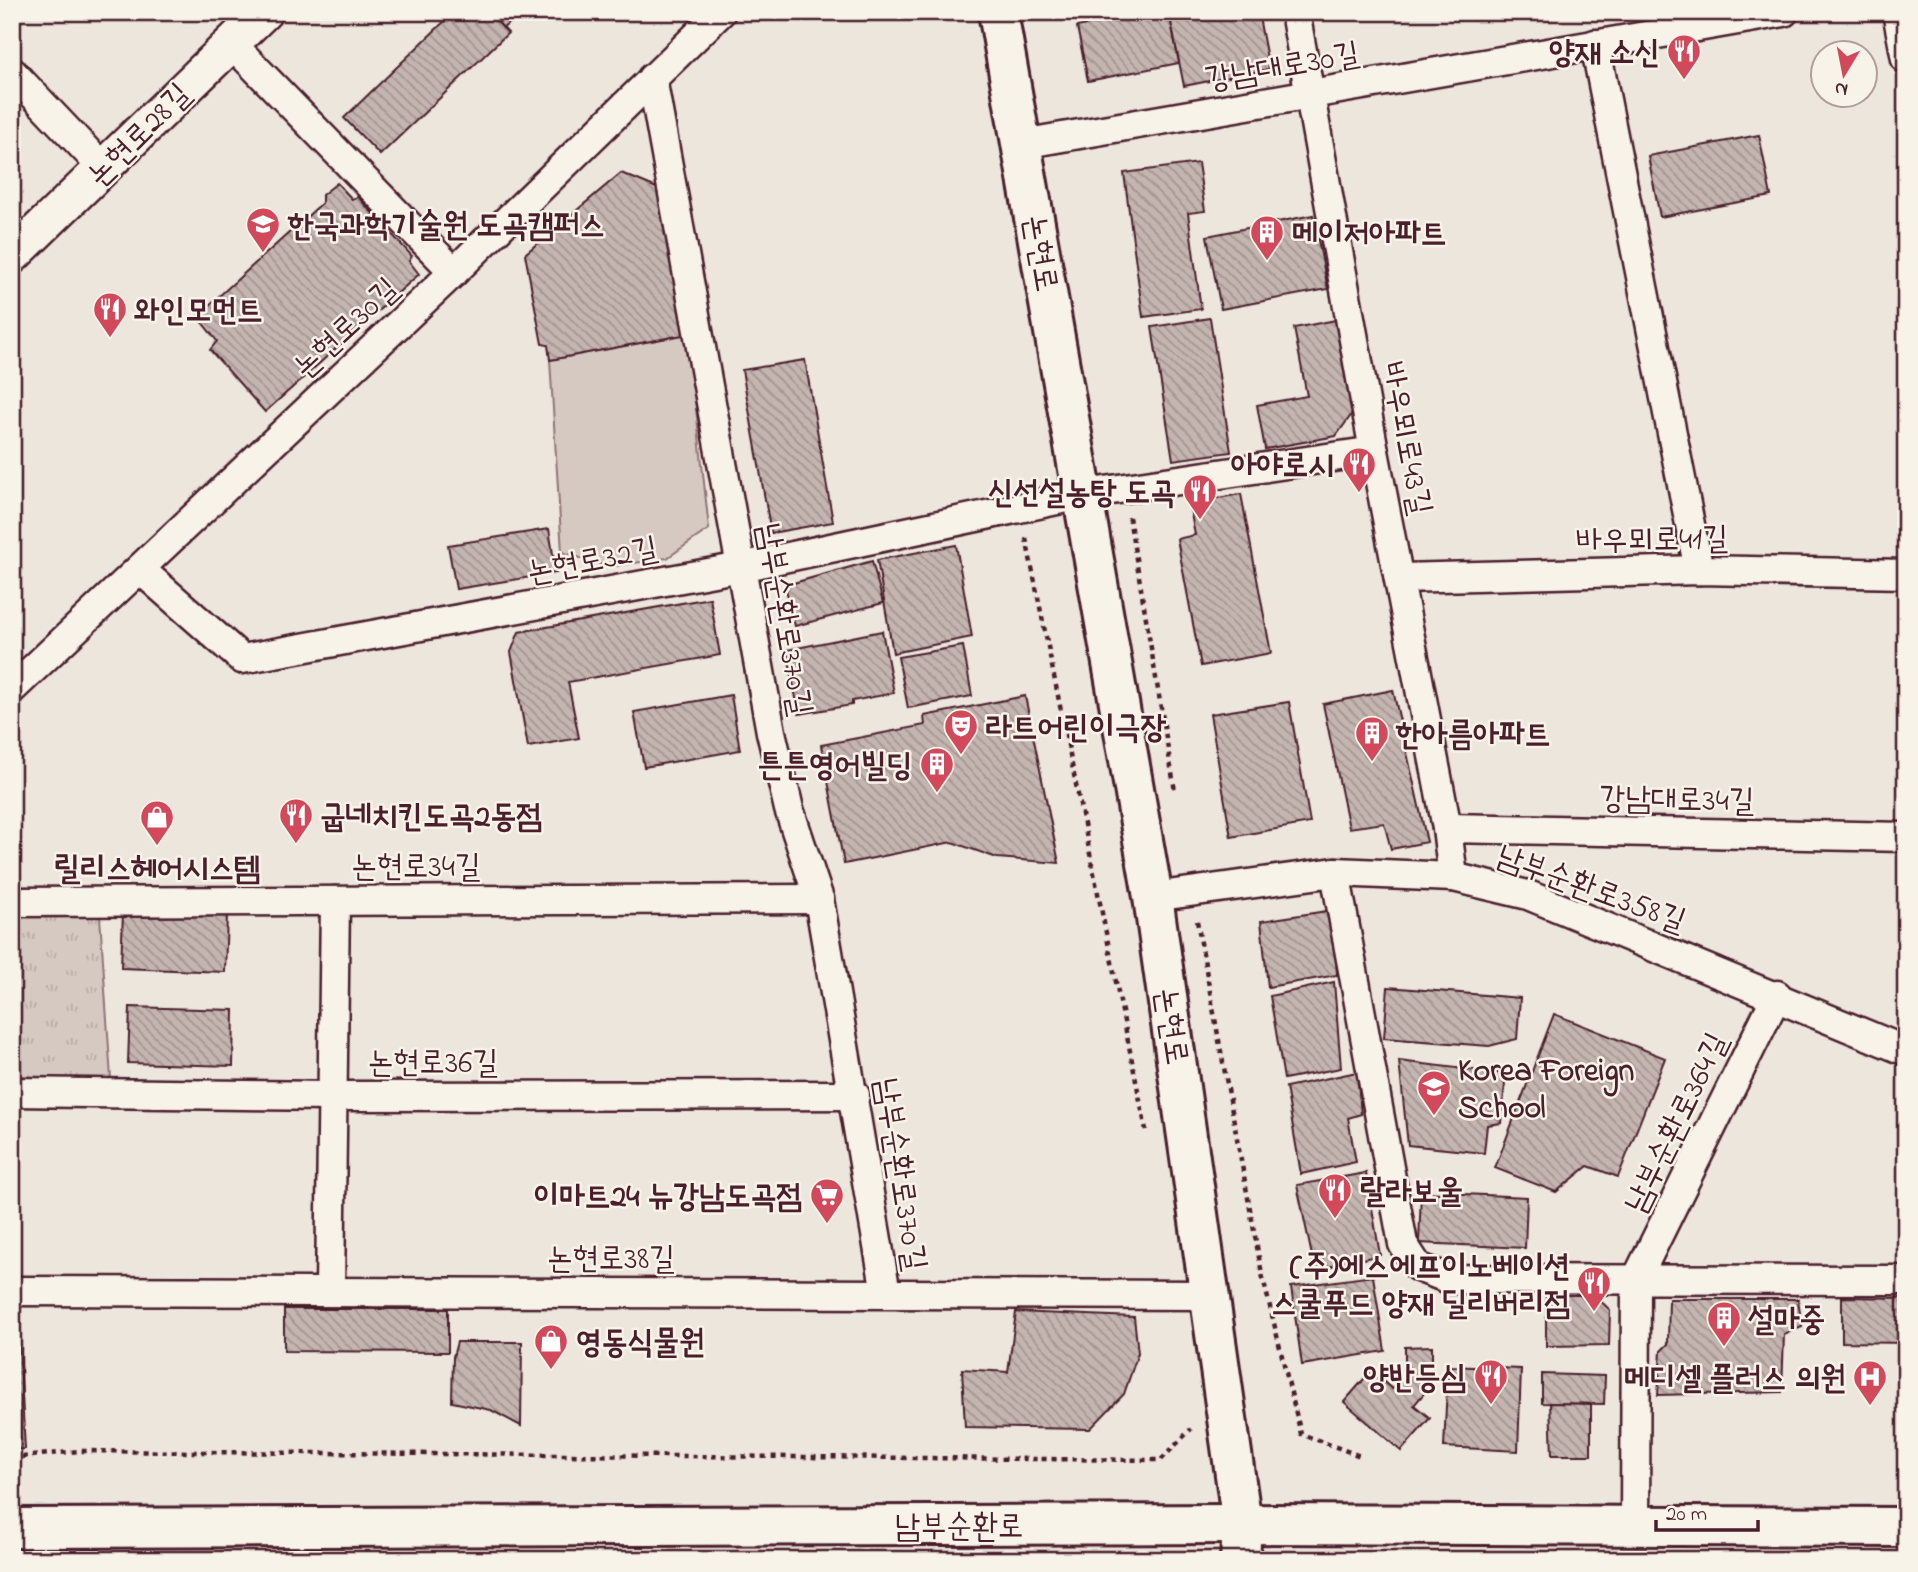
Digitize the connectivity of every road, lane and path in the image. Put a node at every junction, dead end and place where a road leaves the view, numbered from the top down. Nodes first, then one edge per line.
1 (264, 12) edge
2 (721, 12) edge
3 (998, 12) edge
4 (1295, 12) edge
5 (1784, 12) edge
6 (1897, 12) edge
7 (230, 42) junction
8 (1595, 44) junction
9 (1906, 59) edge
10 (12, 72) edge
11 (652, 78) junction
12 (1312, 96) junction
13 (1022, 145) junction
14 (104, 169) junction
15 (12, 256) edge
16 (454, 272) junction
17 (1374, 451) junction
18 (1124, 488) junction
19 (1085, 494) junction
20 (1020, 508) junction
21 (741, 567) junction
22 (141, 570) junction
23 (1699, 570) junction
24 (1906, 575) edge
25 (1399, 579) junction
26 (12, 689) edge
27 (1176, 797) dead end
28 (1447, 828) junction
29 (1906, 837) edge
30 (1335, 872) junction
31 (1453, 877) junction
32 (1192, 891) junction
33 (1153, 897) junction
34 (819, 899) junction
35 (335, 901) junction
36 (12, 902) edge
37 (1777, 995) junction
38 (1906, 1051) edge
39 (12, 1092) edge
40 (855, 1095) junction
41 (330, 1096) junction
42 (1147, 1132) dead end
43 (1636, 1280) junction
44 (1906, 1280) edge
45 (12, 1291) edge
46 (330, 1291) junction
47 (886, 1293) junction
48 (1209, 1295) junction
49 (1198, 1421) dead end
50 (1363, 1457) dead end
51 (12, 1458) edge
52 (1635, 1526) junction
53 (1906, 1527) edge
54 (12, 1528) edge
55 (1241, 1542) edge

1 - 7 street, 논현로28길
2 - 11 street, 논현로30길
3 - 13 main road, 논현로
4 - 12 street, 바우뫼로43길
5 - 8 street, 강남대로30길
6 - 9 street
7 - 14 street, 논현로28길
7 - 16 street
8 - 12 street, 강남대로30길
8 - 23 street
10 - 14 street
11 - 16 street, 논현로30길
11 - 21 street, 남부순환로370길
12 - 13 street, 강남대로30길
12 - 17 street, 바우뫼로43길
13 - 19 main road, 논현로
14 - 15 street, 논현로28길
16 - 22 street, 논현로30길
17 - 18 street
17 - 25 street, 바우뫼로43길
18 - 19 street
18 - 27 path
19 - 20 street, 논현로32길
19 - 33 main road, 논현로
20 - 21 street, 논현로32길
20 - 42 path
21 - 22 street, 논현로32길
21 - 34 street, 남부순환로370길
22 - 26 street, 논현로30길
23 - 24 street, 바우뫼로41길
23 - 25 street, 바우뫼로41길
25 - 28 street, 바우뫼로43길
28 - 29 street, 강남대로34길
28 - 31 street, 바우뫼로43길
30 - 31 street, 남부순환로358길
30 - 32 street, 남부순환로358길
30 - 43 street
31 - 37 street, 남부순환로358길
32 - 33 street, 남부순환로358길
32 - 50 path
33 - 48 main road, 논현로
34 - 35 street, 논현로34길
34 - 40 street, 남부순환로370길
35 - 36 street, 논현로34길
35 - 41 street
37 - 38 street, 남부순환로358길
37 - 43 street, 남부순환로364길
39 - 41 street, 논현로36길
40 - 41 street, 논현로36길
40 - 47 street, 남부순환로370길
41 - 46 street
43 - 44 street
43 - 52 street, 남부순환로364길
45 - 46 street, 논현로38길
46 - 47 street, 논현로38길
47 - 48 street, 논현로38길
48 - 55 main road, 논현로
49 - 51 path
52 - 53 main road, 남부순환로
52 - 55 main road, 남부순환로
54 - 55 main road, 남부순환로

